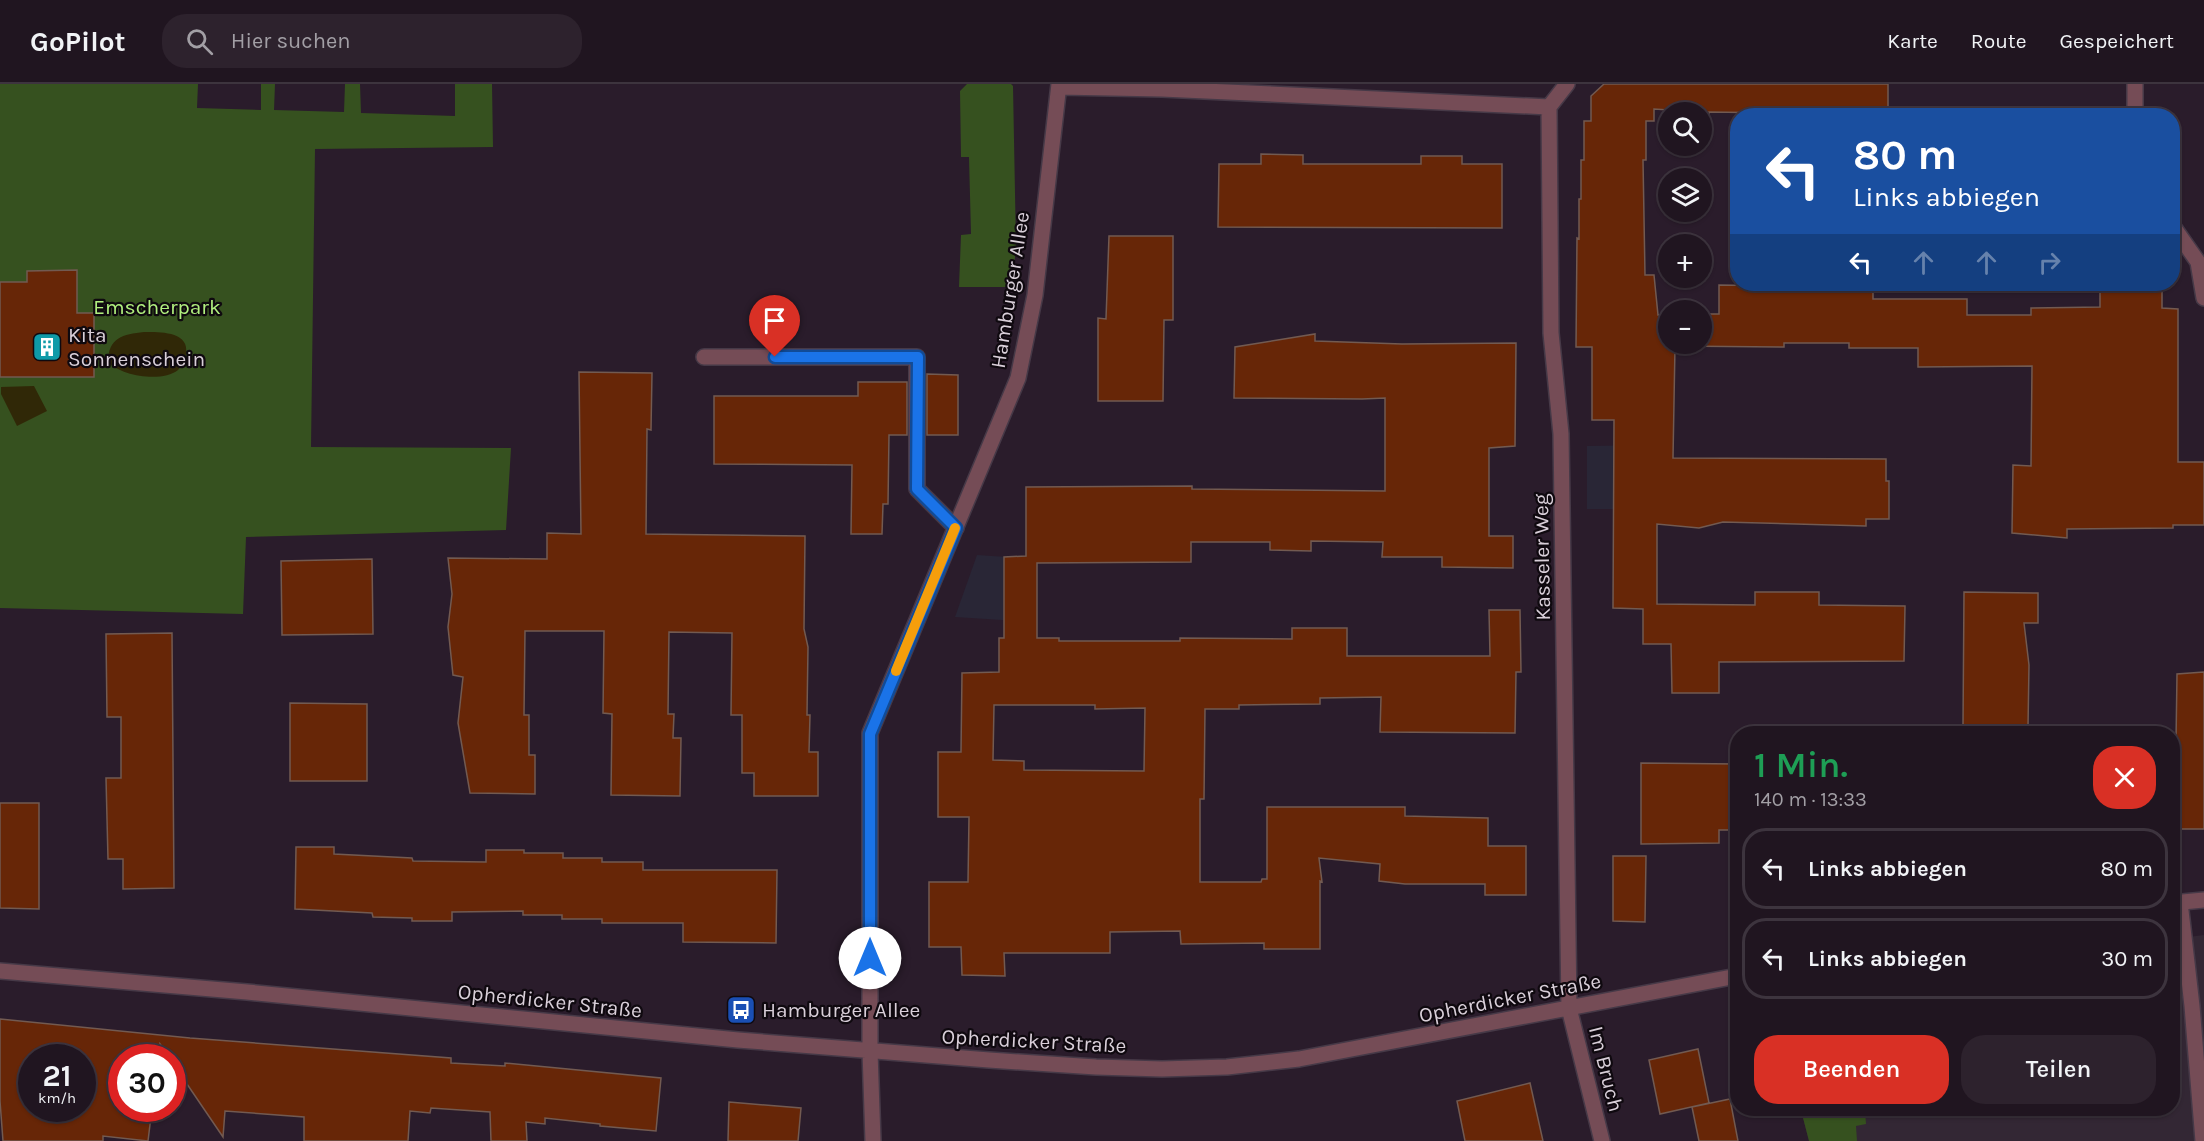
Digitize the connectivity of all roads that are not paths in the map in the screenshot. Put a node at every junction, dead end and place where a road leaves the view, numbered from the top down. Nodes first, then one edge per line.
1 (1567, 84) edge
2 (2134, 84) edge
3 (1059, 85) edge
4 (1549, 107) junction
5 (2135, 108) edge
6 (2180, 236) edge
7 (2204, 298) edge
8 (704, 357) dead end
9 (956, 528) junction
10 (2204, 900) edge
11 (2180, 903) edge
12 (2180, 929) edge
13 (0, 971) edge
14 (1730, 977) edge
15 (1569, 1008) junction
16 (870, 1051) junction
17 (873, 1141) edge
18 (1602, 1141) edge
19 (2203, 1141) edge

1 - 4 street
2 - 5 street
3 - 4 street
3 - 9 street, Hamburger Allee
4 - 15 street, Kasseler Weg
6 - 7 street
8 - 9 street
9 - 16 street, Hamburger Allee
10 - 11 street
12 - 19 street
13 - 16 street, Opherdicker Straße
14 - 15 street, Opherdicker Straße
15 - 16 street, Opherdicker Straße
15 - 18 street, Im Bruch
16 - 17 street, Hamburger Allee

